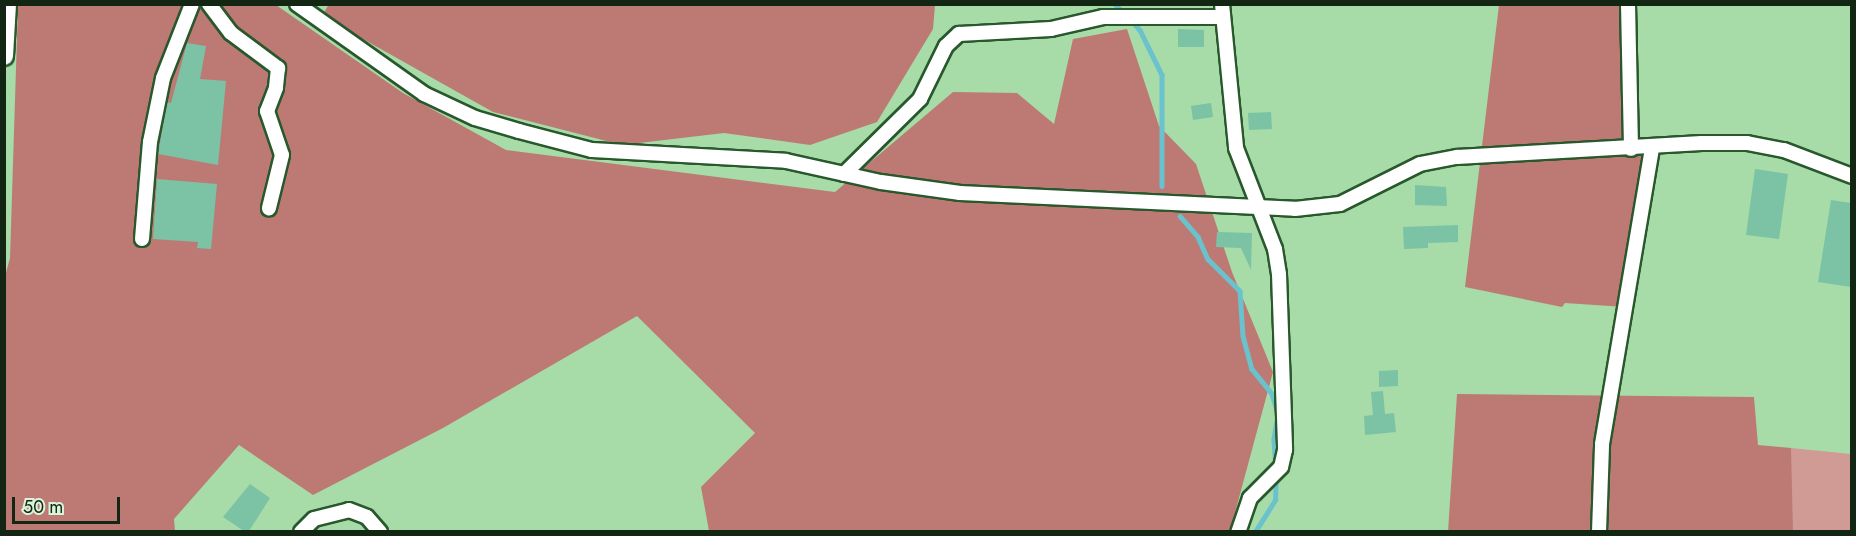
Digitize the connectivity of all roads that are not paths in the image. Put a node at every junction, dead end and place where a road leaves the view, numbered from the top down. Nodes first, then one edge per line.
1 (7, 4) edge
2 (192, 4) edge
3 (209, 4) edge
4 (297, 4) edge
5 (1628, 4) edge
6 (1101, 10) edge
7 (1222, 11) edge
8 (5, 28) edge
9 (4, 56) edge
10 (1652, 147) junction
11 (1631, 149) junction
12 (844, 174) junction
13 (1851, 176) edge
14 (269, 208) dead end
15 (1259, 208) junction
16 (142, 239) dead end
17 (302, 531) edge
18 (380, 531) edge
19 (1238, 531) edge
20 (1599, 531) edge

1 - 8 street
2 - 16 street
3 - 14 street
4 - 12 street
5 - 11 street
6 - 7 street
6 - 12 street
7 - 15 street
8 - 9 street
10 - 11 street
10 - 13 street
10 - 20 street
11 - 15 street
12 - 15 street
15 - 19 street
17 - 18 street

